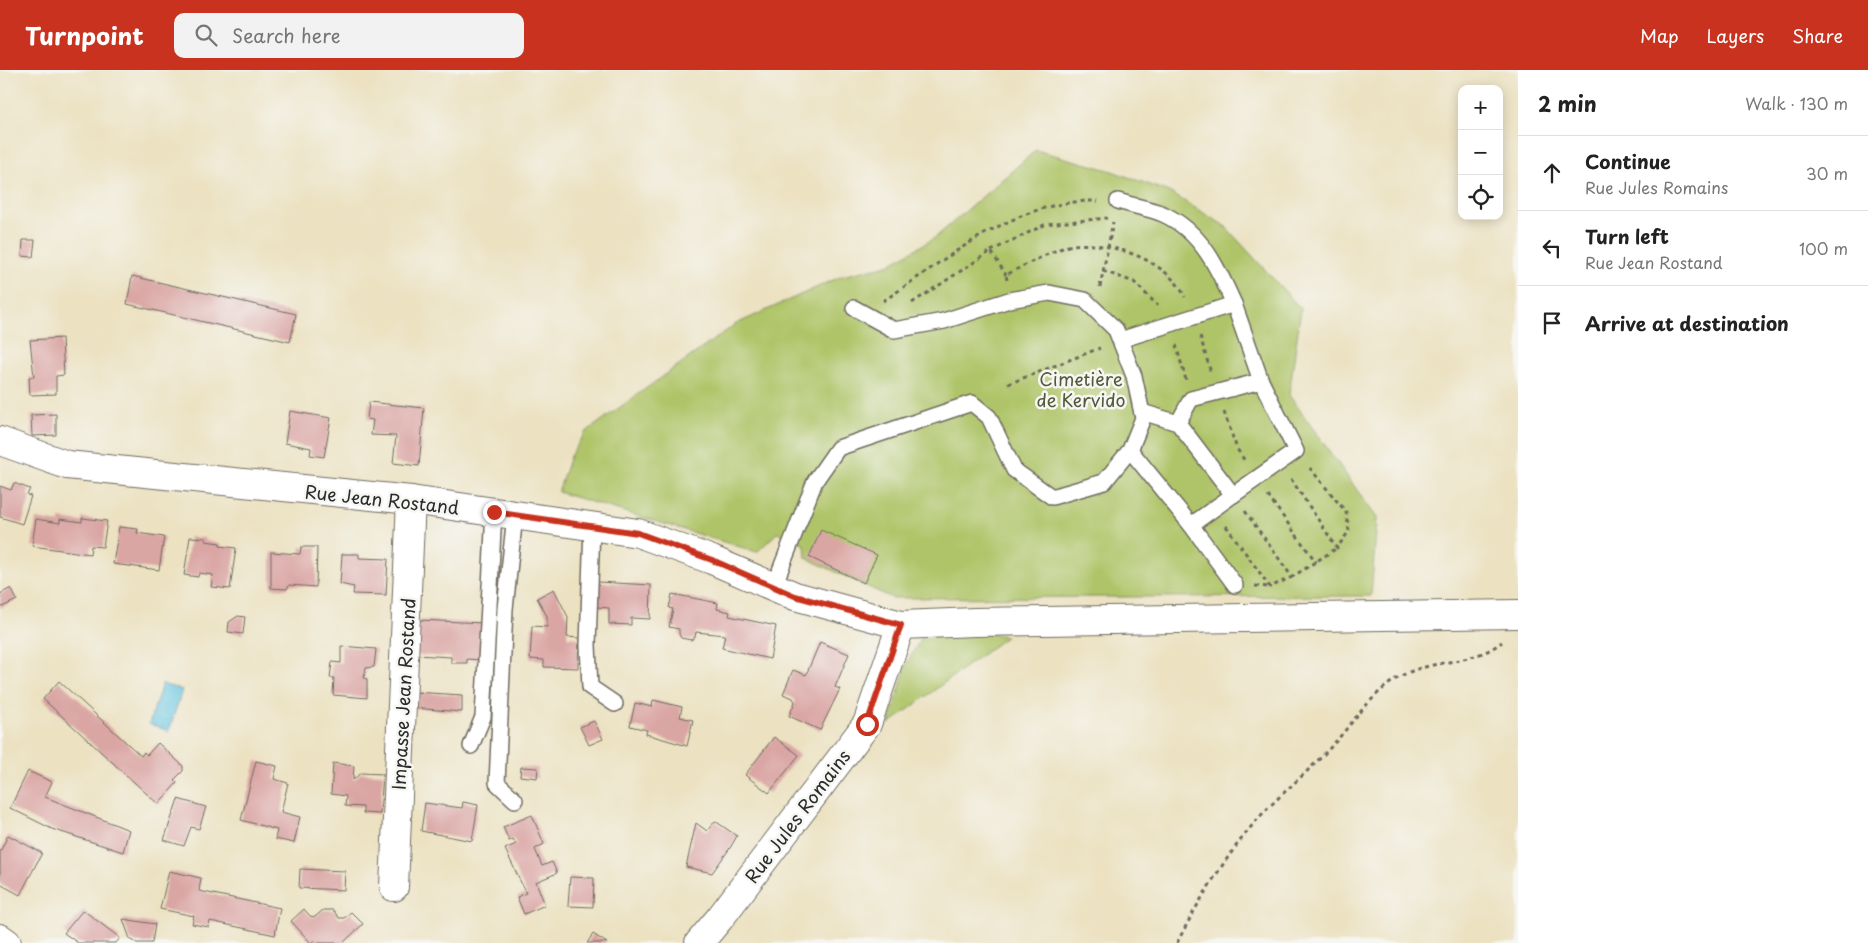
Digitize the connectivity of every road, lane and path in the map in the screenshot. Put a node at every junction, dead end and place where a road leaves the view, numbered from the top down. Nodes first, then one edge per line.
1 (1118, 202) junction
2 (990, 251) junction
3 (1006, 274) junction
4 (1009, 300) junction
5 (1234, 304) junction
6 (859, 311) joint
7 (1194, 317) junction
8 (882, 323) junction
9 (1120, 340) junction
10 (1261, 381) junction
11 (1008, 384) dead end
12 (1217, 392) junction
13 (1142, 412) junction
14 (1178, 423) junction
15 (0, 441) edge
16 (1130, 450) junction
17 (1256, 479) junction
18 (1233, 495) junction
19 (411, 500) junction
20 (504, 514) junction
21 (1191, 525) junction
22 (592, 526) junction
23 (1337, 548) dead end
24 (1316, 562) junction
25 (1235, 585) dead end
26 (774, 586) junction
27 (1518, 614) edge
28 (901, 625) junction
29 (1504, 640) dead end
30 (615, 704) dead end
31 (471, 746) dead end
32 (515, 800) dead end
33 (394, 887) dead end
34 (0, 938) edge
35 (7, 943) edge
36 (699, 943) edge
37 (1178, 943) edge

1 - 2 path
1 - 5 lane
1 - 6 path
2 - 3 path
2 - 8 path
3 - 4 path
3 - 7 path
4 - 8 lane
4 - 9 lane
5 - 7 lane
5 - 10 lane
6 - 8 lane
7 - 9 lane
7 - 12 path
9 - 11 path
9 - 13 lane
10 - 12 lane
10 - 17 lane
12 - 14 lane
12 - 17 path
13 - 14 lane
13 - 16 lane
14 - 18 lane
15 - 19 street, Rue Jean Rostand
16 - 21 lane
16 - 26 lane
17 - 18 lane
17 - 24 path
18 - 21 lane
18 - 24 path
19 - 20 street, Rue Jean Rostand
19 - 33 street, Impasse Jean Rostand
20 - 22 street, Rue Jean Rostand
20 - 31 lane
20 - 32 lane
21 - 25 lane
22 - 26 street, Rue Jean Rostand
22 - 30 lane
23 - 24 path
26 - 28 street, Rue Jean Rostand
27 - 28 street, Rue Jean Rostand
28 - 36 street, Rue Jules Romains
29 - 37 path
34 - 35 street

